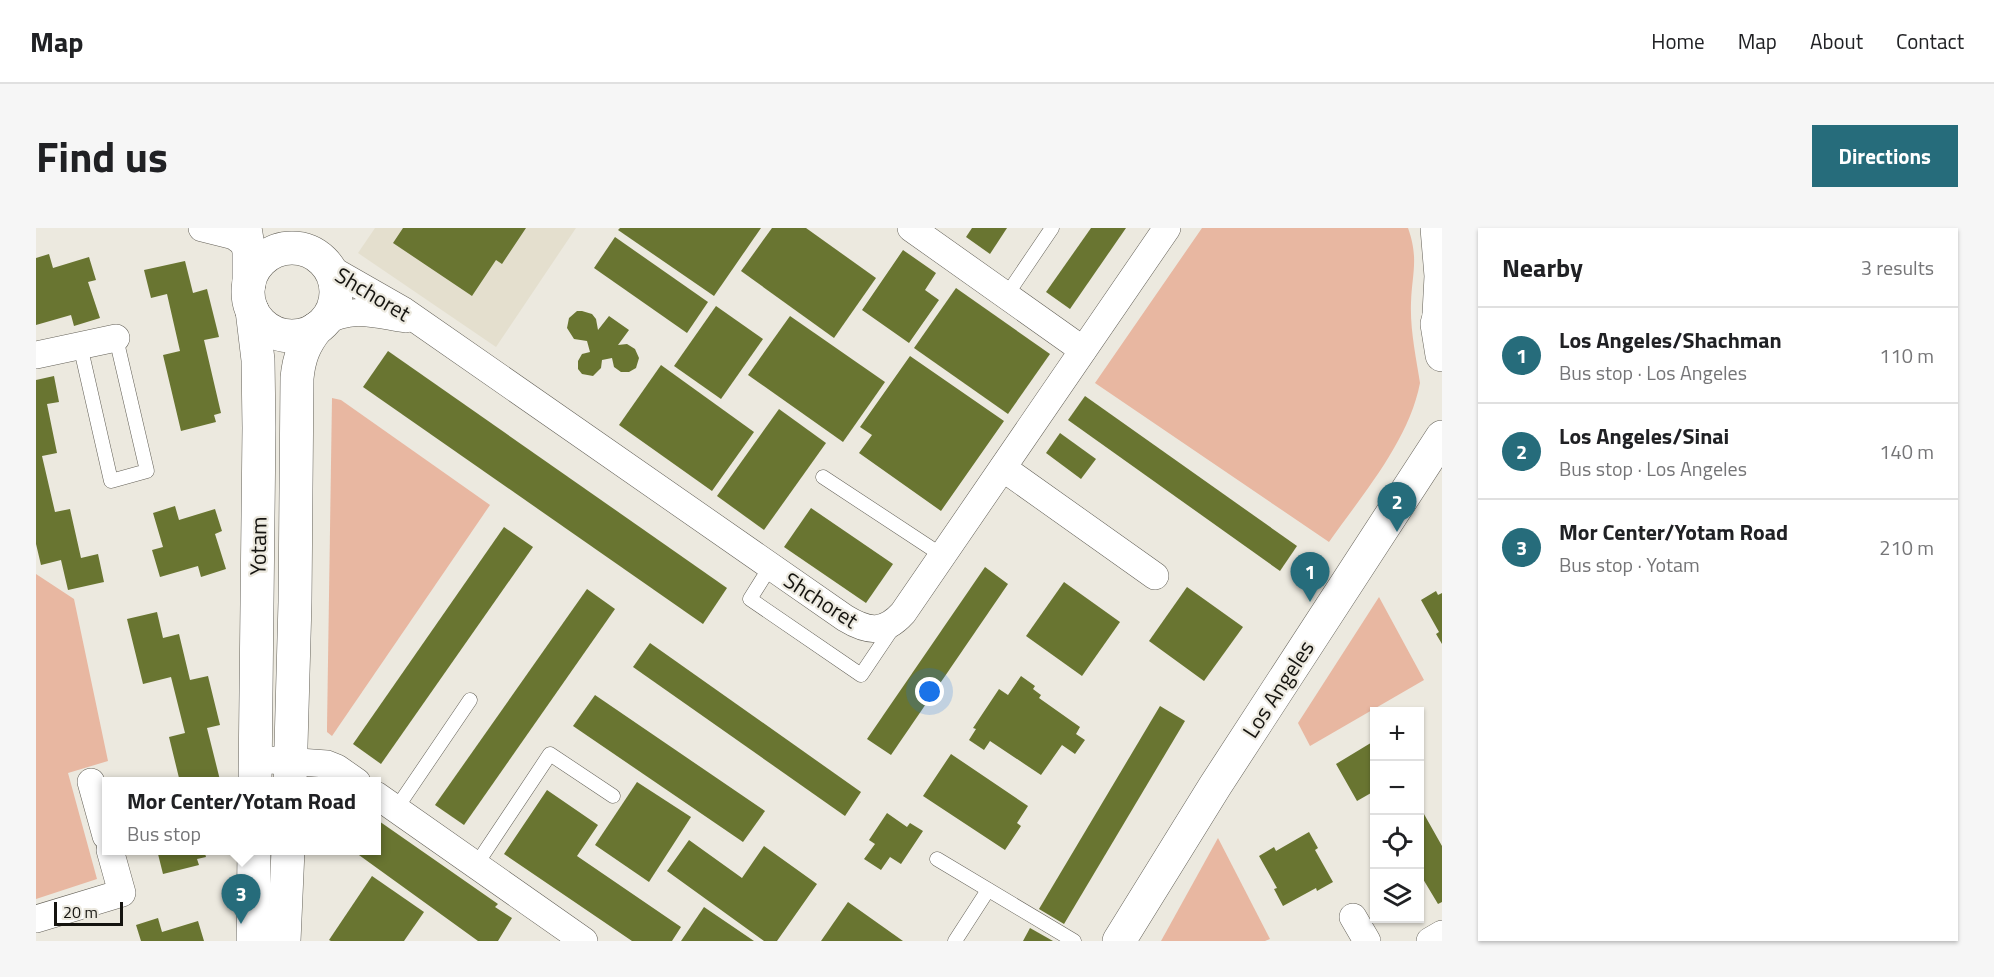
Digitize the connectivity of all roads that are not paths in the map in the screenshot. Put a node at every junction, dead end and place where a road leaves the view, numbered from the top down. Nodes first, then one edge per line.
1 (202, 228) edge
2 (1052, 228) edge
3 (1167, 228) edge
4 (1437, 228) edge
5 (923, 231) edge
6 (255, 234) edge
7 (300, 249) junction
8 (327, 267) junction
9 (1006, 296) junction
10 (250, 297) junction
11 (1440, 310) edge
12 (418, 321) junction
13 (320, 325) junction
14 (116, 338) joint
15 (80, 345) junction
16 (1083, 350) junction
17 (36, 355) edge
18 (1442, 355) edge
19 (1441, 436) edge
20 (1003, 468) junction
21 (823, 477) dead end
22 (942, 556) junction
23 (770, 567) junction
24 (1155, 576) dead end
25 (903, 614) junction
26 (470, 699) dead end
27 (256, 770) edge
28 (291, 771) edge
29 (350, 777) edge
30 (91, 782) dead end
31 (613, 796) dead end
32 (386, 802) edge
33 (102, 822) edge
34 (111, 855) edge
35 (255, 855) edge
36 (288, 855) edge
37 (937, 860) dead end
38 (476, 865) junction
39 (988, 890) junction
40 (1353, 917) dead end
41 (36, 919) edge
42 (1442, 934) edge
43 (253, 941) edge
44 (284, 941) edge
45 (584, 941) edge
46 (955, 941) edge
47 (1074, 941) edge
48 (1119, 941) edge
49 (1367, 941) edge
50 (1430, 941) edge

1 - 6 street
2 - 9 lane
3 - 16 street, Shchoret
4 - 11 main road
5 - 9 street
6 - 7 main road
6 - 10 main road, Yotam
7 - 8 main road
7 - 10 main road
8 - 12 street, Shchoret
8 - 13 main road
9 - 16 street
10 - 13 main road
10 - 27 main road, Yotam
11 - 18 main road
12 - 13 street, Shchoret
12 - 23 street, Shchoret
13 - 28 main road, Yotam
14 - 15 street
14 - 15 lane
15 - 17 street
16 - 20 street, Shchoret
19 - 48 main road, Los Angeles
20 - 22 street, Shchoret
20 - 24 street
21 - 22 lane
22 - 25 street, Shchoret
23 - 25 street, Shchoret
23 - 25 lane
26 - 32 lane
27 - 28 street
28 - 29 street
30 - 33 street
31 - 38 lane
32 - 38 street
34 - 41 street
35 - 43 main road
36 - 44 main road
37 - 39 lane
38 - 45 street
39 - 46 lane
39 - 47 lane
40 - 49 street
42 - 50 street

